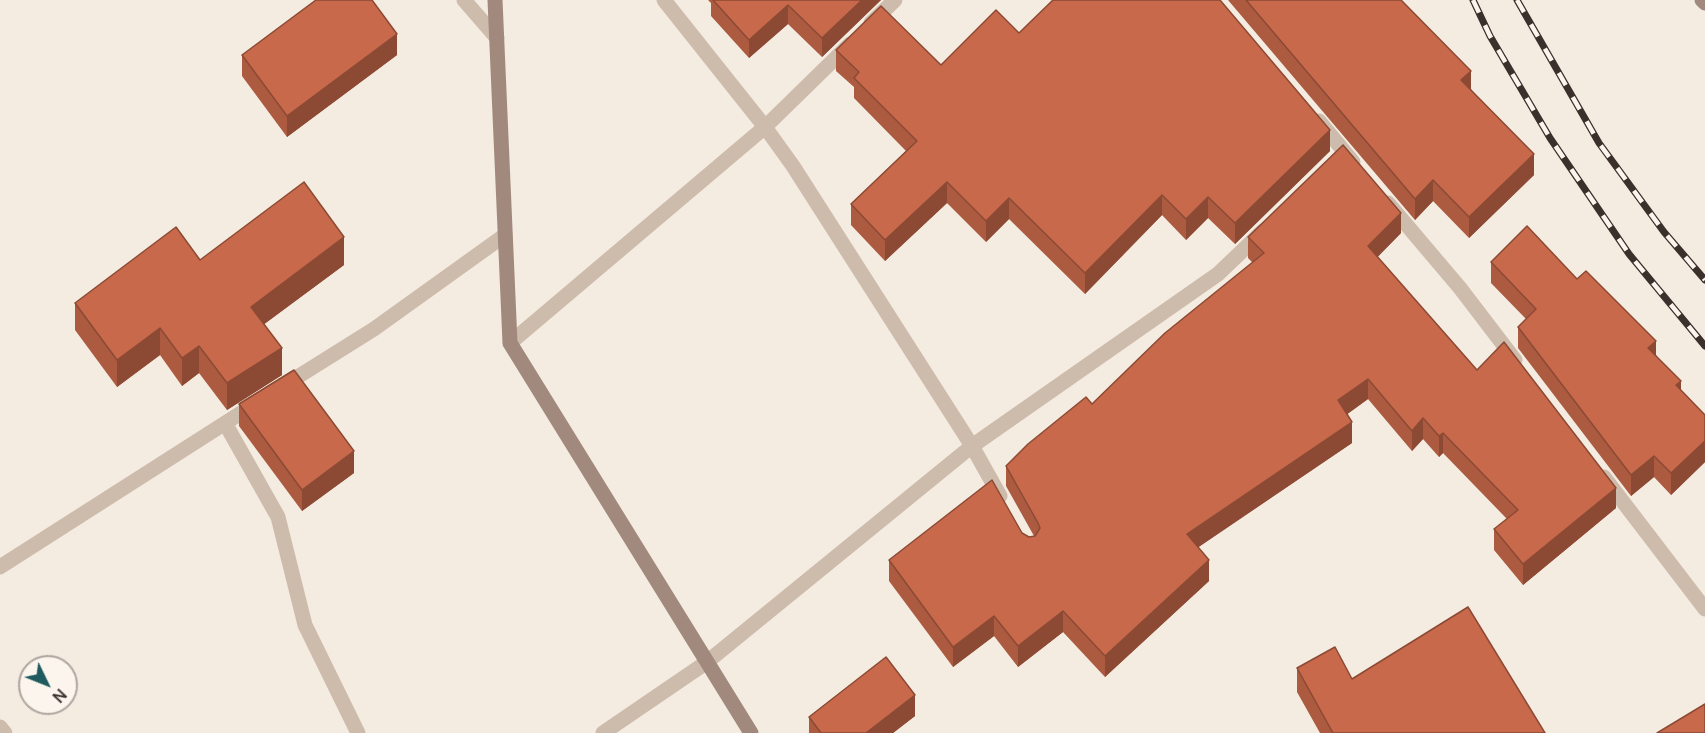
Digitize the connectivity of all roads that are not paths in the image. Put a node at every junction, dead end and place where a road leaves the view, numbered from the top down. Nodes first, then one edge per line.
1 (464, 0) edge
2 (495, 0) edge
3 (664, 0) edge
4 (895, 0) edge
5 (1702, 0) edge
6 (1705, 3) edge
7 (497, 38) junction
8 (1306, 107) edge
9 (765, 127) junction
10 (1360, 169) edge
11 (1375, 188) edge
12 (1277, 217) edge
13 (505, 235) junction
14 (510, 343) junction
15 (1525, 373) edge
16 (225, 423) junction
17 (972, 446) junction
18 (1597, 468) edge
19 (1007, 507) edge
20 (0, 567) edge
21 (1705, 609) edge
22 (707, 662) junction
23 (0, 727) edge
24 (4, 733) edge
25 (358, 733) edge
26 (603, 733) edge
27 (751, 733) edge

1 - 7 street
2 - 7 street
3 - 9 street
4 - 9 street
5 - 6 street
7 - 13 street
8 - 10 street
9 - 14 street
9 - 17 street
11 - 15 street
12 - 17 street
13 - 14 street
13 - 16 street
14 - 22 street
16 - 20 street
16 - 25 street
17 - 19 street
17 - 22 street
18 - 21 street
22 - 26 street
22 - 27 street
23 - 24 street

